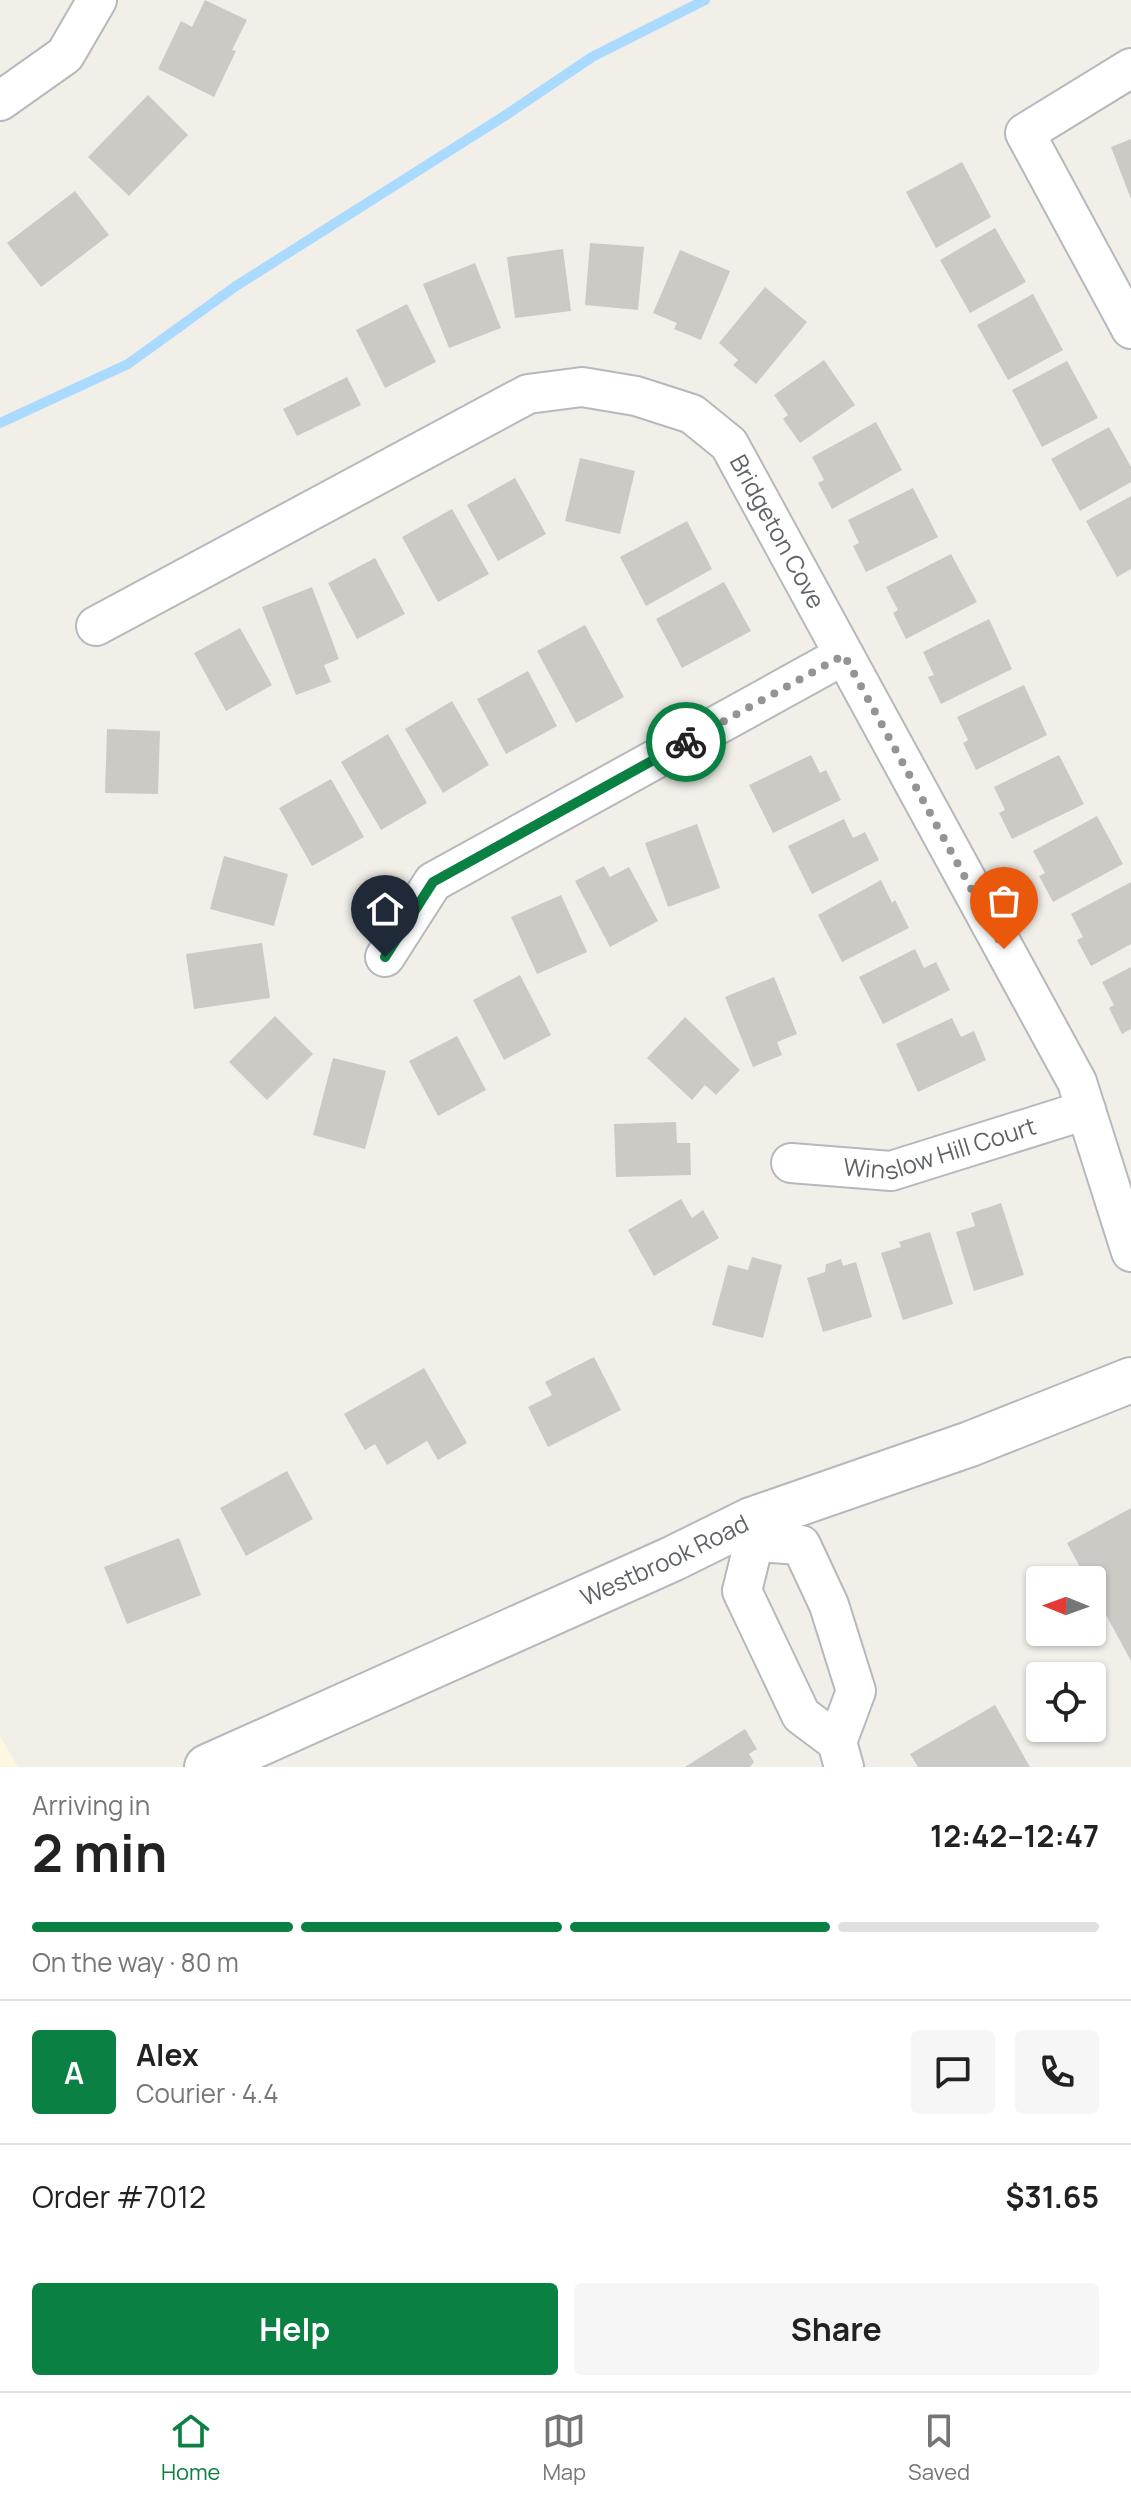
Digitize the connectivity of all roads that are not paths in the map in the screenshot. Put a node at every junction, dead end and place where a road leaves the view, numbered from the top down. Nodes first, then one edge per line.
1 (97, 0) edge
2 (1131, 68) edge
3 (0, 101) edge
4 (1131, 329) edge
5 (96, 626) dead end
6 (844, 655) junction
7 (385, 957) dead end
8 (1086, 1110) junction
9 (791, 1163) dead end
10 (1131, 1252) edge
11 (1131, 1380) edge
12 (753, 1531) junction
13 (840, 1755) edge
14 (207, 1767) edge

1 - 3 street
2 - 4 street
5 - 6 street, Bridgeton Cove
6 - 7 street
6 - 8 street, Bridgeton Cove
8 - 9 street, Winslow Hill Court
8 - 10 street, Bridgeton Cove
11 - 12 street, Westbrook Road
12 - 13 street
12 - 13 street
12 - 14 street, Westbrook Road

